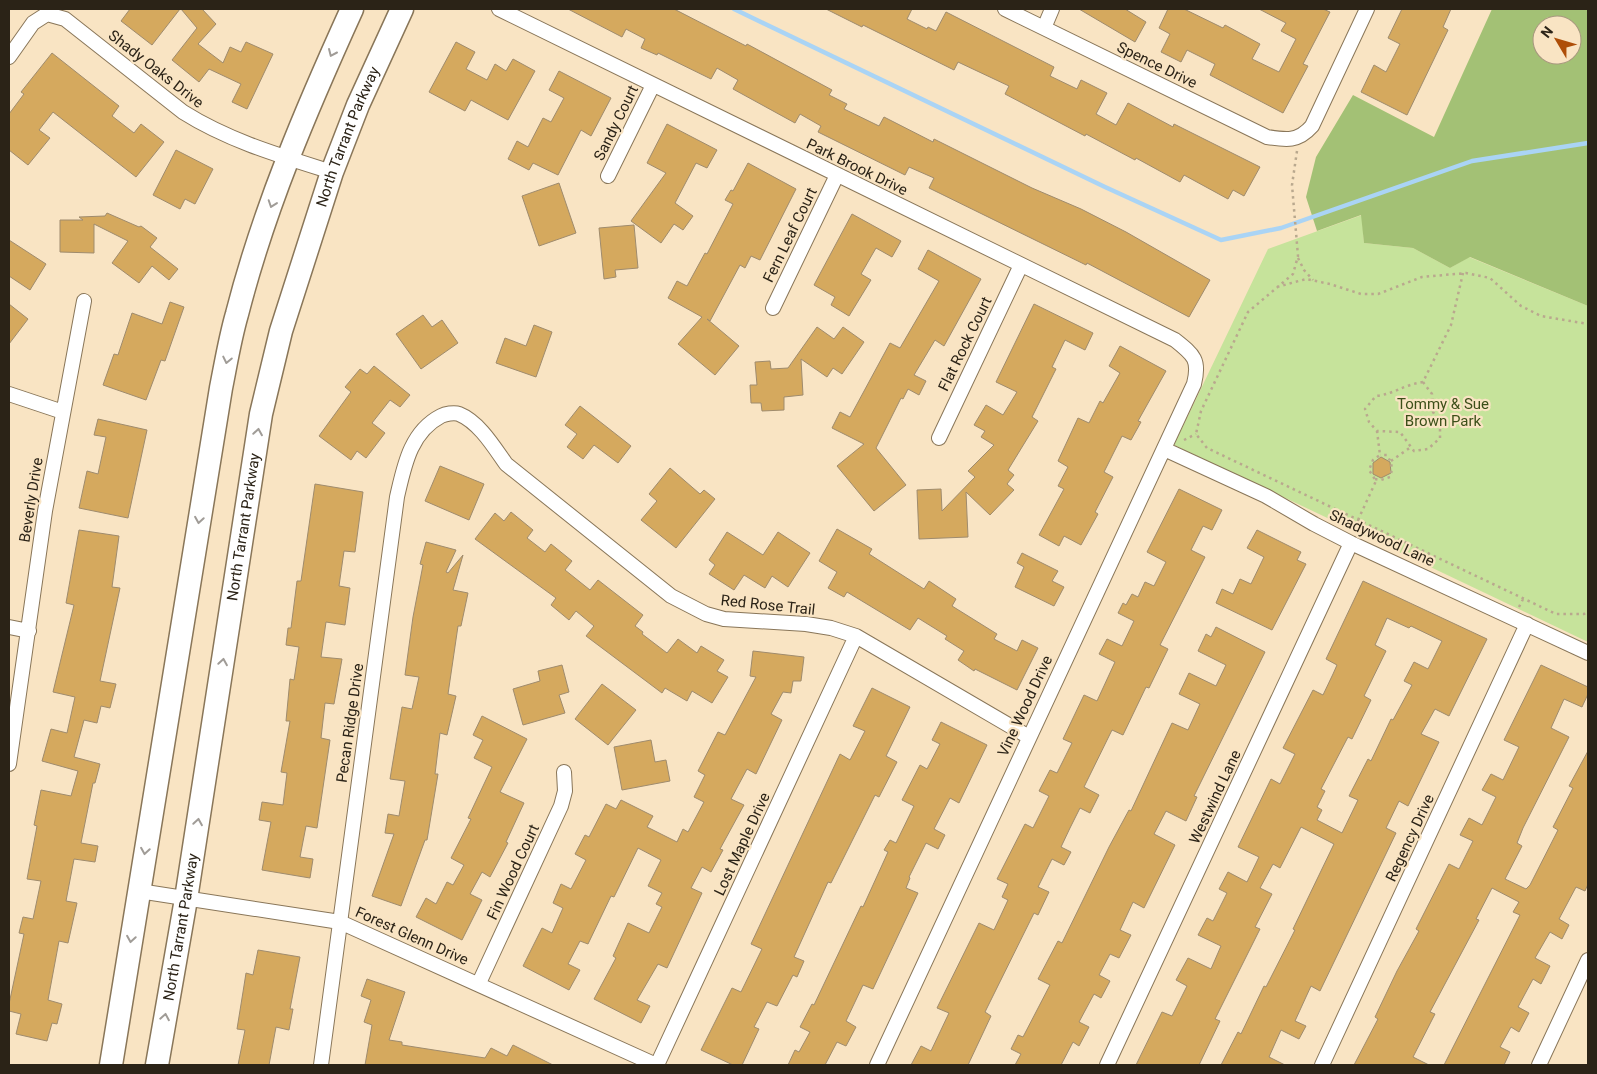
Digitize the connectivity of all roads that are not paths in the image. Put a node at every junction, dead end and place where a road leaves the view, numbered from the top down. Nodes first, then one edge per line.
1 (352, 9) edge
2 (402, 9) edge
3 (499, 9) edge
4 (1005, 9) edge
5 (1052, 9) edge
6 (1368, 9) edge
7 (1044, 28) junction
8 (9, 57) edge
9 (653, 85) junction
10 (288, 158) junction
11 (332, 172) junction
12 (837, 175) junction
13 (608, 176) dead end
14 (1021, 265) junction
15 (84, 301) dead end
16 (772, 308) dead end
17 (1196, 360) joint
18 (9, 394) edge
19 (63, 412) junction
20 (458, 414) joint
21 (938, 438) dead end
22 (1164, 449) junction
23 (1351, 543) junction
24 (1527, 624) junction
25 (9, 627) edge
26 (29, 631) junction
27 (856, 636) junction
28 (1588, 653) edge
29 (1029, 737) junction
30 (9, 764) edge
31 (564, 772) dead end
32 (139, 891) junction
33 (186, 900) junction
34 (340, 922) junction
35 (1588, 960) edge
36 (479, 983) junction
37 (111, 1065) edge
38 (157, 1065) edge
39 (320, 1065) edge
40 (656, 1065) edge
41 (877, 1065) edge
42 (1107, 1065) edge
43 (1322, 1065) edge
44 (1539, 1065) edge

1 -> 10 main road
2 - 11 main road, North Tarrant Parkway
3 - 9 street, Park Brook Drive
4 - 7 street, Spence Drive
5 - 7 street
6 - 7 street, Spence Drive
8 - 10 street, Shady Oaks Drive
9 - 12 street, Park Brook Drive
9 - 13 street, Sandy Court
10 - 11 street, Shady Oaks Drive
10 -> 32 main road
33 -> 11 main road, North Tarrant Parkway
12 - 14 street, Park Brook Drive
12 - 16 street, Fern Leaf Court
14 - 17 street, Park Brook Drive
14 - 21 street, Flat Rock Court
15 - 19 street, Beverly Drive
17 - 22 street, Vine Wood Drive
18 - 19 street
19 - 26 street, Beverly Drive
20 - 27 street, Red Rose Trail
20 - 34 street, Pecan Ridge Drive
22 - 23 street, Shadywood Lane
22 - 29 street, Vine Wood Drive
23 - 24 street, Shadywood Lane
23 - 42 street, Westwind Lane
24 - 28 street, Shadywood Lane
24 - 43 street, Regency Drive
25 - 26 street
26 - 30 street, Beverly Drive
27 - 29 street, Red Rose Trail
27 - 40 street, Lost Maple Drive
29 - 41 street, Vine Wood Drive
31 - 36 street, Fin Wood Court
32 - 33 street, Forest Glenn Drive
32 -> 37 main road
33 - 34 street, Forest Glenn Drive
38 -> 33 main road, North Tarrant Parkway
34 - 36 street, Forest Glenn Drive
34 - 39 street, Pecan Ridge Drive
35 - 44 street
36 - 40 street, Forest Glenn Drive

